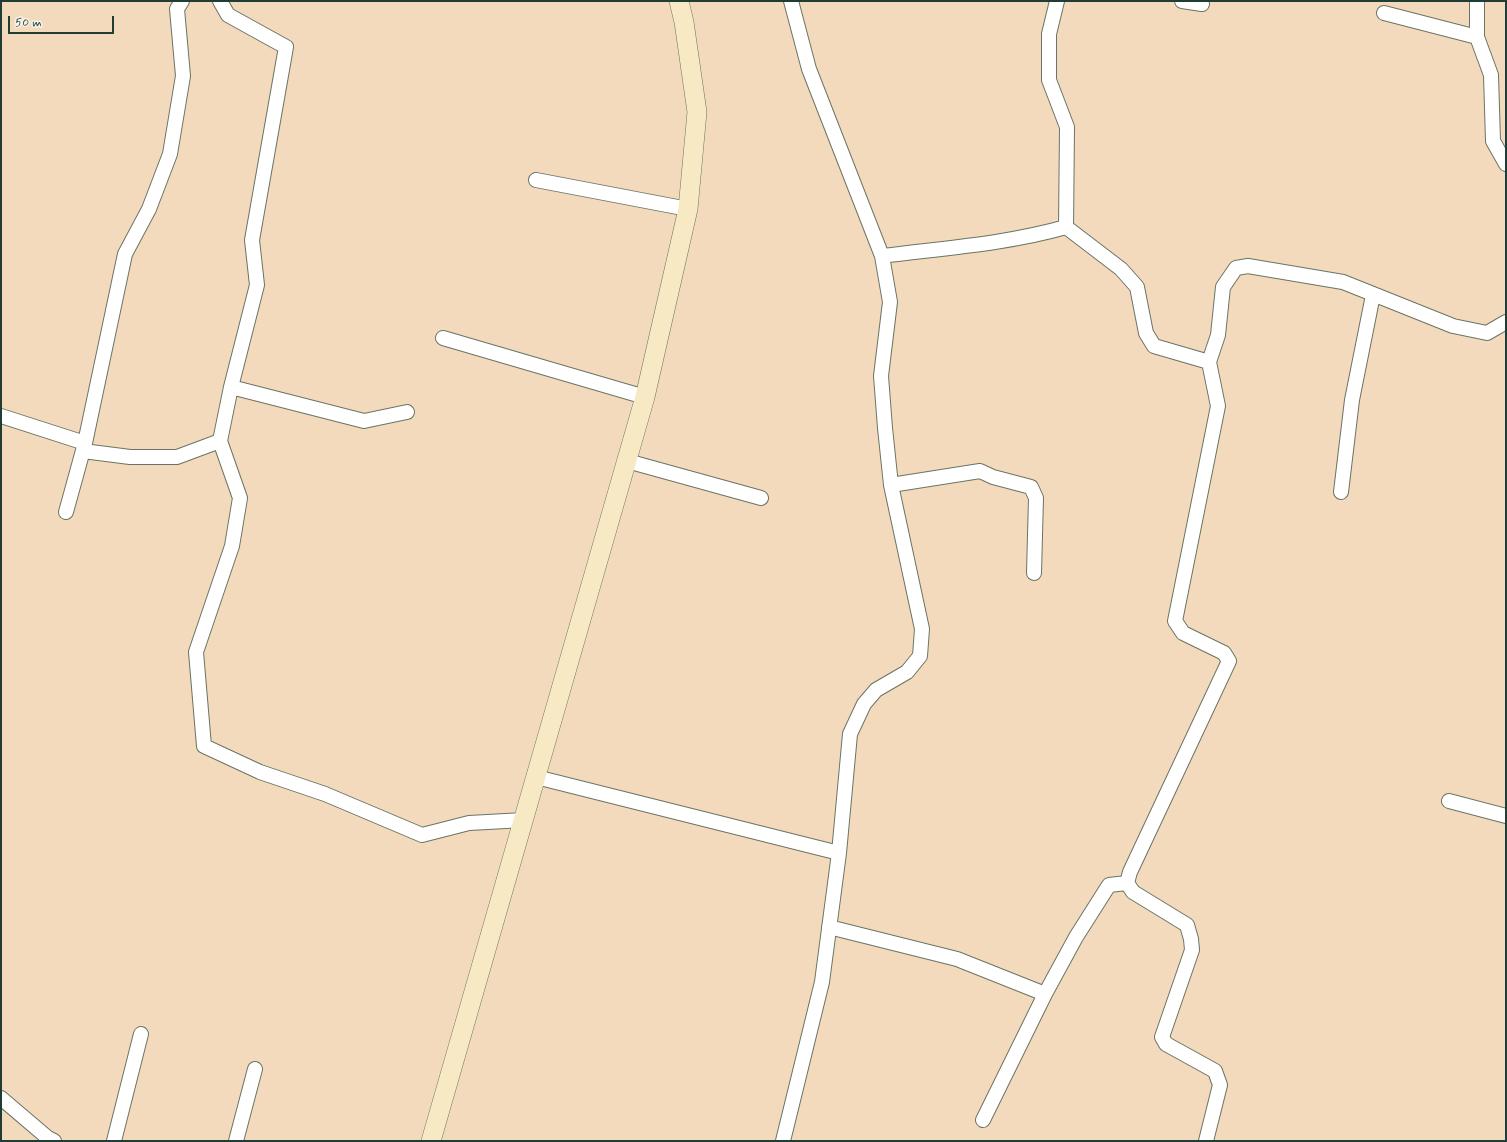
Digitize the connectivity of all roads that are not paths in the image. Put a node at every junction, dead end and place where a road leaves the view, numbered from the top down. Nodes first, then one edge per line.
1 (182, 1) edge
2 (220, 1) edge
3 (679, 1) edge
4 (791, 1) edge
5 (1057, 1) edge
6 (1182, 1) edge
7 (1477, 1) edge
8 (1202, 4) dead end
9 (1384, 13) dead end
10 (1477, 37) junction
11 (1500, 140) edge
12 (1506, 164) edge
13 (536, 180) dead end
14 (688, 209) junction
15 (1066, 227) junction
16 (882, 256) junction
17 (1373, 295) junction
18 (1506, 322) edge
19 (443, 338) dead end
20 (1209, 362) junction
21 (232, 387) junction
22 (646, 397) junction
23 (407, 412) dead end
24 (1, 416) edge
25 (220, 441) junction
26 (84, 447) junction
27 (627, 461) junction
28 (891, 485) junction
29 (1340, 492) dead end
30 (761, 498) dead end
31 (66, 512) dead end
32 (1034, 573) dead end
33 (536, 777) junction
34 (1449, 801) dead end
35 (1506, 816) edge
36 (524, 820) junction
37 (839, 853) junction
38 (1127, 883) junction
39 (829, 927) junction
40 (1045, 994) junction
41 (141, 1034) dead end
42 (255, 1069) dead end
43 (1, 1098) edge
44 (983, 1120) dead end
45 (54, 1141) edge
46 (114, 1141) edge
47 (236, 1141) edge
48 (431, 1141) edge
49 (783, 1141) edge
50 (1206, 1141) edge

1 - 26 street
2 - 21 street
3 - 14 street
4 - 16 street
5 - 15 street
6 - 8 street
7 - 10 street
9 - 10 street
10 - 11 street
11 - 12 street
13 - 14 street
14 - 22 street
15 - 16 street
15 - 20 street
16 - 28 street
17 - 18 street
17 - 20 street
17 - 29 street
19 - 22 street
20 - 38 street
21 - 23 street
21 - 25 street
22 - 27 street
24 - 26 street
25 - 26 street
25 - 36 street
26 - 31 street
27 - 30 street
27 - 33 street
28 - 32 street
28 - 37 street
33 - 36 street
33 - 37 street
34 - 35 street
36 - 48 street
37 - 39 street
38 - 40 street
38 - 50 street
39 - 40 street
39 - 49 street
40 - 44 street
41 - 46 street
42 - 47 street
43 - 45 street

